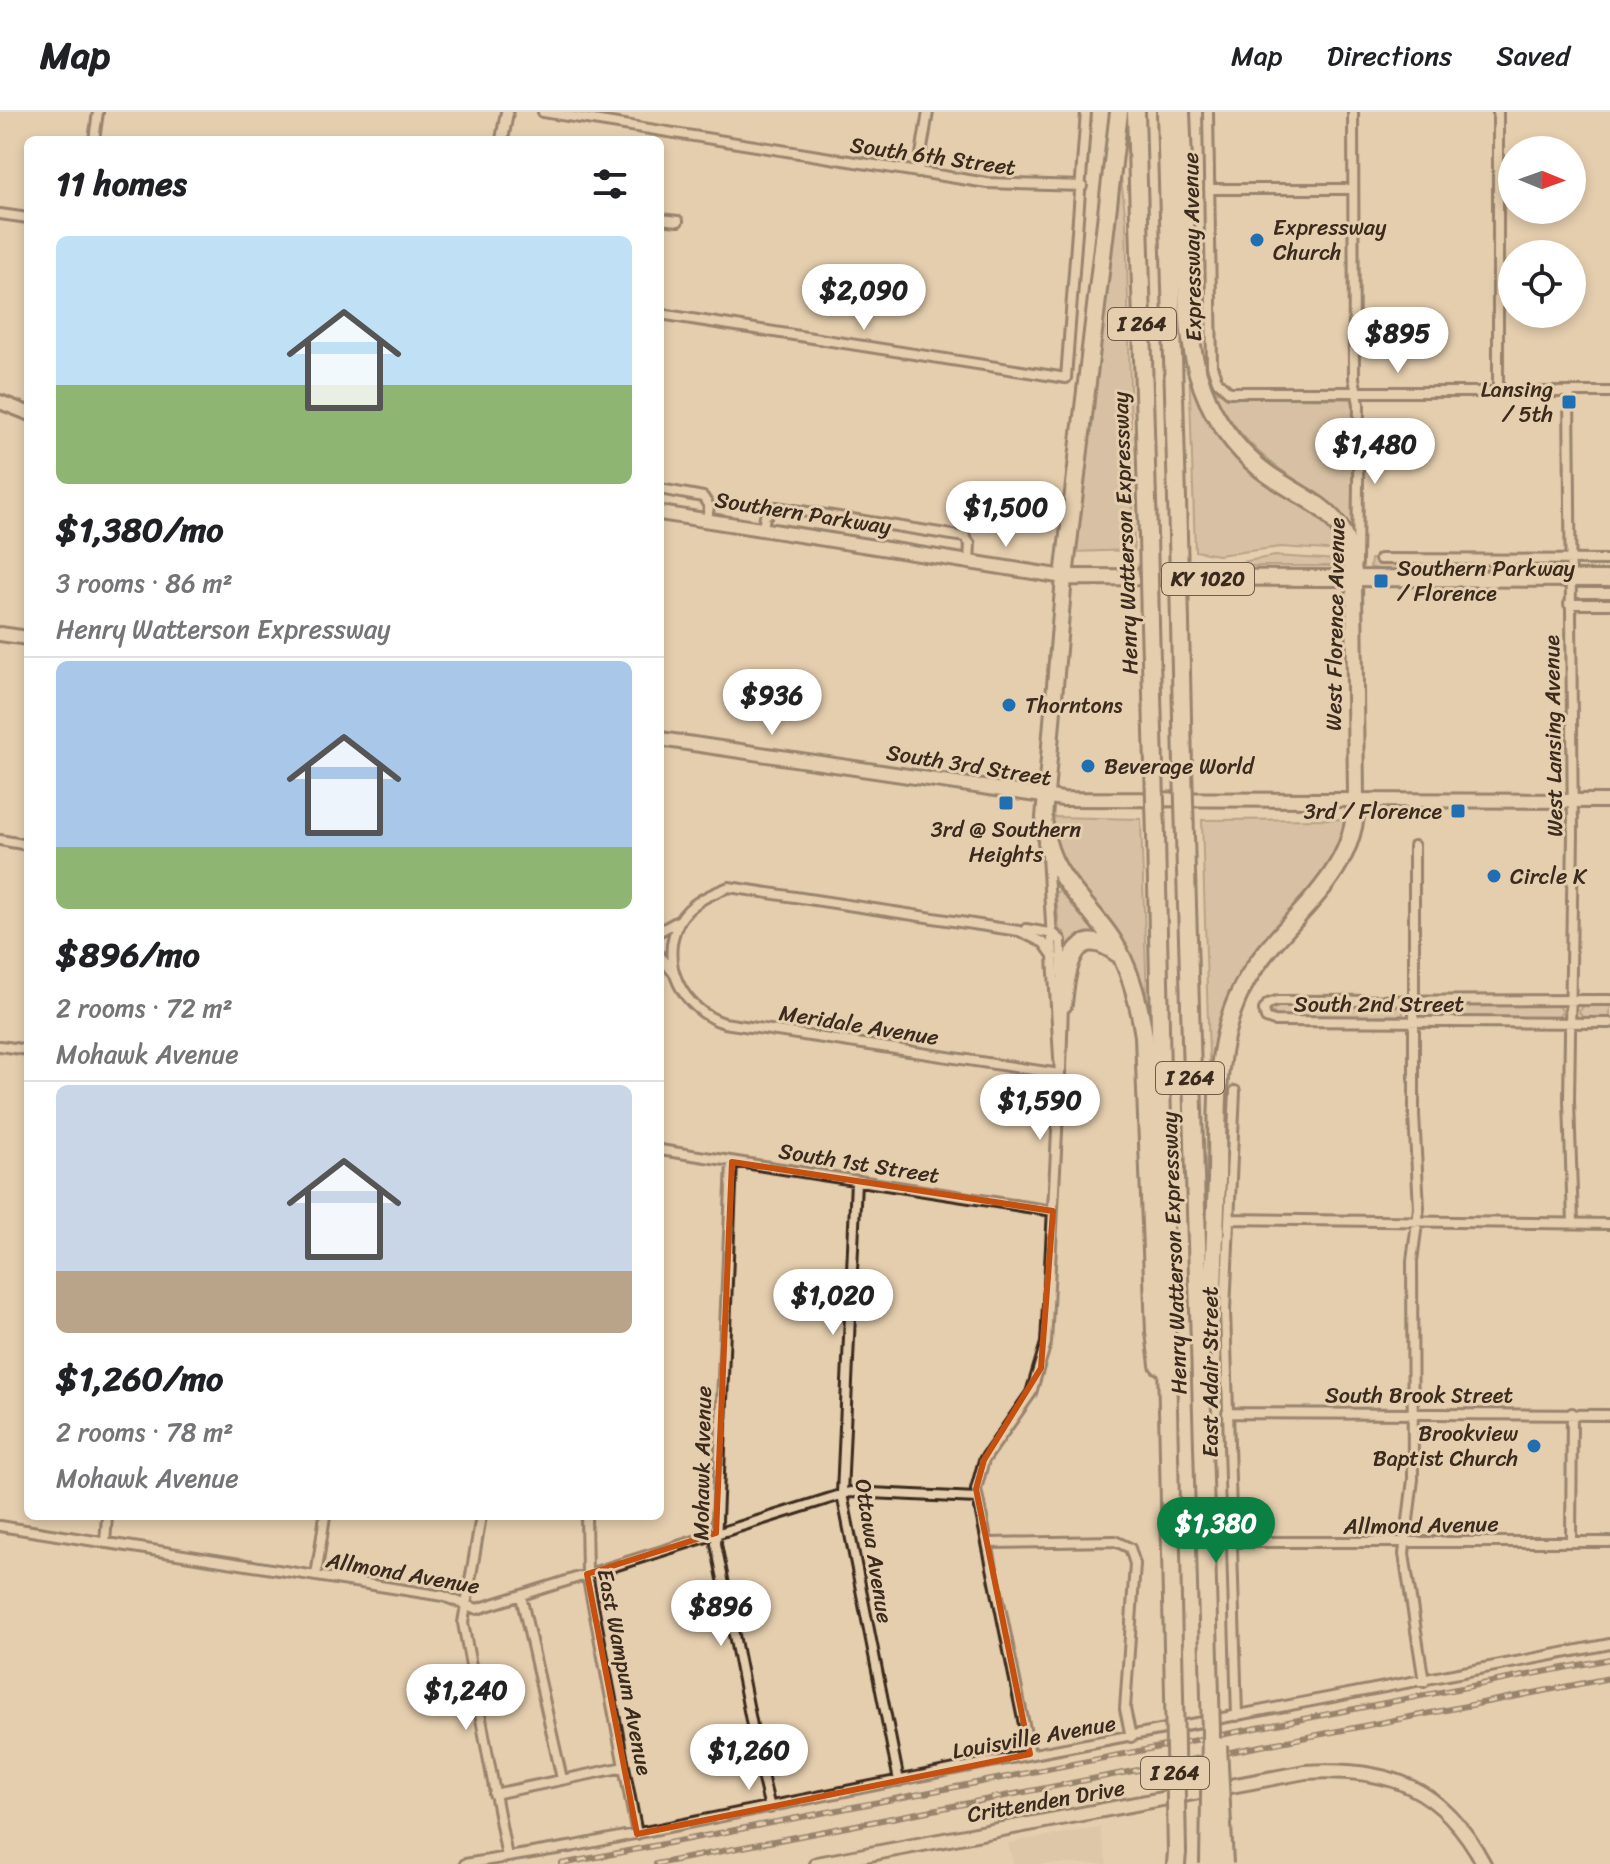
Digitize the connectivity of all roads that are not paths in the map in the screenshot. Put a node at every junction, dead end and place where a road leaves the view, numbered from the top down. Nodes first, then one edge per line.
1 (98, 112) edge
2 (507, 112) edge
3 (543, 112) edge
4 (928, 112) edge
5 (1086, 112) edge
6 (1119, 112) edge
7 (1136, 112) edge
8 (1166, 112) edge
9 (1181, 112) edge
10 (1208, 112) edge
11 (1353, 112) edge
12 (1498, 112) edge
13 (95, 136) edge
14 (503, 136) edge
15 (918, 173) junction
16 (1082, 186) junction
17 (1209, 189) junction
18 (1353, 189) junction
19 (0, 214) edge
20 (24, 217) edge
21 (664, 219) edge
22 (678, 221) dead end
23 (664, 315) edge
24 (1357, 390) junction
25 (1498, 391) junction
26 (1569, 392) junction
27 (1610, 392) edge
28 (0, 402) edge
29 (24, 411) edge
30 (664, 490) edge
31 (664, 514) edge
32 (707, 520) junction
33 (763, 529) junction
34 (1380, 559) dead end
35 (1569, 560) junction
36 (1610, 560) edge
37 (969, 562) junction
38 (1064, 577) junction
39 (1570, 579) junction
40 (1610, 579) edge
41 (1354, 581) junction
42 (1569, 604) junction
43 (1610, 604) edge
44 (0, 634) edge
45 (24, 637) edge
46 (664, 740) edge
47 (1047, 798) junction
48 (1356, 801) junction
49 (1571, 801) junction
50 (1610, 801) edge
51 (0, 840) edge
52 (1047, 842) junction
53 (24, 844) edge
54 (1414, 846) dead end
55 (680, 920) junction
56 (664, 929) edge
57 (1019, 931) junction
58 (1054, 934) junction
59 (1121, 955) junction
60 (1055, 958) junction
61 (664, 961) edge
62 (676, 976) junction
63 (1571, 1000) junction
64 (1610, 1000) edge
65 (1414, 1001) junction
66 (1063, 1004) junction
67 (1414, 1022) junction
68 (1571, 1023) junction
69 (1610, 1023) edge
70 (0, 1046) edge
71 (24, 1049) edge
72 (1060, 1074) junction
73 (1235, 1091) dead end
74 (664, 1151) edge
75 (732, 1162) junction
76 (856, 1181) junction
77 (1053, 1211) junction
78 (1230, 1219) junction
79 (1417, 1222) junction
80 (1573, 1223) junction
81 (1610, 1224) edge
82 (1197, 1319) junction
83 (1227, 1413) junction
84 (1415, 1413) junction
85 (1572, 1413) junction
86 (1610, 1415) edge
87 (1168, 1421) junction
88 (842, 1494) junction
89 (977, 1498) junction
90 (107, 1520) edge
91 (324, 1520) edge
92 (480, 1520) edge
93 (586, 1520) edge
94 (0, 1526) edge
95 (716, 1532) junction
96 (1571, 1539) junction
97 (1407, 1541) junction
98 (1232, 1542) junction
99 (1610, 1542) edge
100 (105, 1543) junction
101 (987, 1543) junction
102 (587, 1574) junction
103 (316, 1576) junction
104 (521, 1596) junction
105 (466, 1607) junction
106 (1610, 1644) edge
107 (1424, 1682) junction
108 (1237, 1716) junction
109 (1211, 1733) junction
110 (1131, 1737) junction
111 (1030, 1754) junction
112 (624, 1767) junction
113 (562, 1779) junction
114 (899, 1781) junction
115 (494, 1794) junction
116 (770, 1808) junction
117 (637, 1834) junction
118 (507, 1857) junction
119 (465, 1864) edge
120 (817, 1864) edge
121 (1176, 1864) edge
122 (1209, 1864) edge
123 (1224, 1864) edge
124 (1484, 1864) edge

1 - 13 street
2 - 14 street
3 - 15 street, South 6th Street
4 - 15 street
5 - 16 street
6 - 38 highway
7 - 87 highway, Henry Watterson Expressway / I 264, bridge
8 - 82 highway, Henry Watterson Expressway / I 264, bridge
9 - 41 highway
10 - 17 street, Expressway Avenue
11 - 18 street, West Florence Avenue
12 - 25 street
15 - 16 street, South 6th Street
16 - 23 street
17 - 18 street
17 - 24 street, Expressway Avenue
18 - 24 street, West Florence Avenue
19 - 20 street
21 - 22 street
24 - 25 street
24 - 41 street, West Florence Avenue
25 - 26 street
26 - 27 street
26 - 35 street, West Lansing Avenue
28 - 29 main road
30 - 32 street
31 - 32 main road, Southern Parkway / KY 1020
32 - 33 main road, Southern Parkway / KY 1020
33 - 37 main road, Southern Parkway / KY 1020
33 - 37 street
34 - 35 street
35 - 36 street
35 - 39 street, West Lansing Avenue
37 - 38 main road, Southern Parkway / KY 1020
38 - 41 main road, Southern Parkway / KY 1020
38 - 47 main road
39 - 40 main road, Southern Parkway / KY 1020
39 - 41 main road, Southern Parkway / KY 1020
39 - 42 street, West Lansing Avenue
41 - 48 main road, West Florence Avenue
42 - 43 street
42 - 49 street, West Lansing Avenue
44 - 45 main road
46 - 47 main road, South 3rd Street
47 - 48 main road, South 3rd Street
47 - 52 main road
48 - 49 main road, South 3rd Street
48 - 82 highway
49 - 50 main road, South 3rd Street
49 - 63 street, West Lansing Avenue
51 - 53 street
52 - 58 street
52 - 59 highway
54 - 65 street
55 - 56 street
55 - 57 street
55 - 62 street, Meridale Avenue
57 - 58 street
57 - 60 street
58 - 60 street
58 - 66 street
59 - 66 highway
59 - 87 highway
60 - 72 street
61 - 62 street, Meridale Avenue
62 - 72 street, Meridale Avenue
63 - 64 street, South 2nd Street
63 - 65 street, South 2nd Street
63 - 68 street, West Lansing Avenue
65 - 67 street
65 - 67 street, South 2nd Street
66 - 72 street
67 - 68 street, South 2nd Street
67 - 79 street
68 - 69 street, South 2nd Street
68 - 80 street, West Lansing Avenue
70 - 71 street
72 - 77 street
73 - 78 street, East Adair Street
74 - 75 street, South 1st Street
75 - 76 street, South 1st Street
75 - 95 street, Mohawk Avenue
76 - 77 street, South 1st Street
76 - 88 street, Ottawa Avenue
77 - 89 street
78 - 79 street
78 - 83 street, East Adair Street
79 - 80 street
79 - 84 street
80 - 81 street
82 - 109 highway, Henry Watterson Expressway / I 264, bridge
83 - 84 street, South Brook Street
83 - 98 street, East Adair Street
84 - 85 street, South Brook Street
84 - 97 street
85 - 86 street, South Brook Street
85 - 96 street
87 - 121 highway, Henry Watterson Expressway / I 264, bridge
88 - 89 street, Allmond Avenue
88 - 95 street, Allmond Avenue
88 - 114 street, Ottawa Avenue
89 - 101 street
90 - 100 street
91 - 103 street
92 - 105 street
93 - 102 street, East Wampum Avenue
94 - 100 street, Allmond Avenue
95 - 102 street, Allmond Avenue
95 - 116 street, Mohawk Avenue
96 - 97 street, Allmond Avenue
96 - 99 street, Allmond Avenue
97 - 98 street, Allmond Avenue
97 - 107 street
98 - 108 street, East Adair Street
100 - 103 street, Allmond Avenue
101 - 110 street
101 - 111 street
102 - 104 street, Allmond Avenue
102 - 112 street, East Wampum Avenue
103 - 105 street, Allmond Avenue
104 - 105 street, Allmond Avenue
104 - 113 street
105 - 115 street
106 - 107 street, Louisville Avenue
107 - 108 street, Louisville Avenue
108 - 110 street, Louisville Avenue
109 - 122 highway, Henry Watterson Expressway / I 264, bridge
109 - 123 highway, bridge
110 - 111 street, Louisville Avenue
111 - 114 street, Louisville Avenue
112 - 113 street
112 - 117 street, East Wampum Avenue
113 - 115 street
114 - 116 street, Louisville Avenue
115 - 118 street
116 - 117 street, Louisville Avenue
117 - 118 street, Louisville Avenue
118 - 119 street, Louisville Avenue
120 - 124 main road, Crittenden Drive

